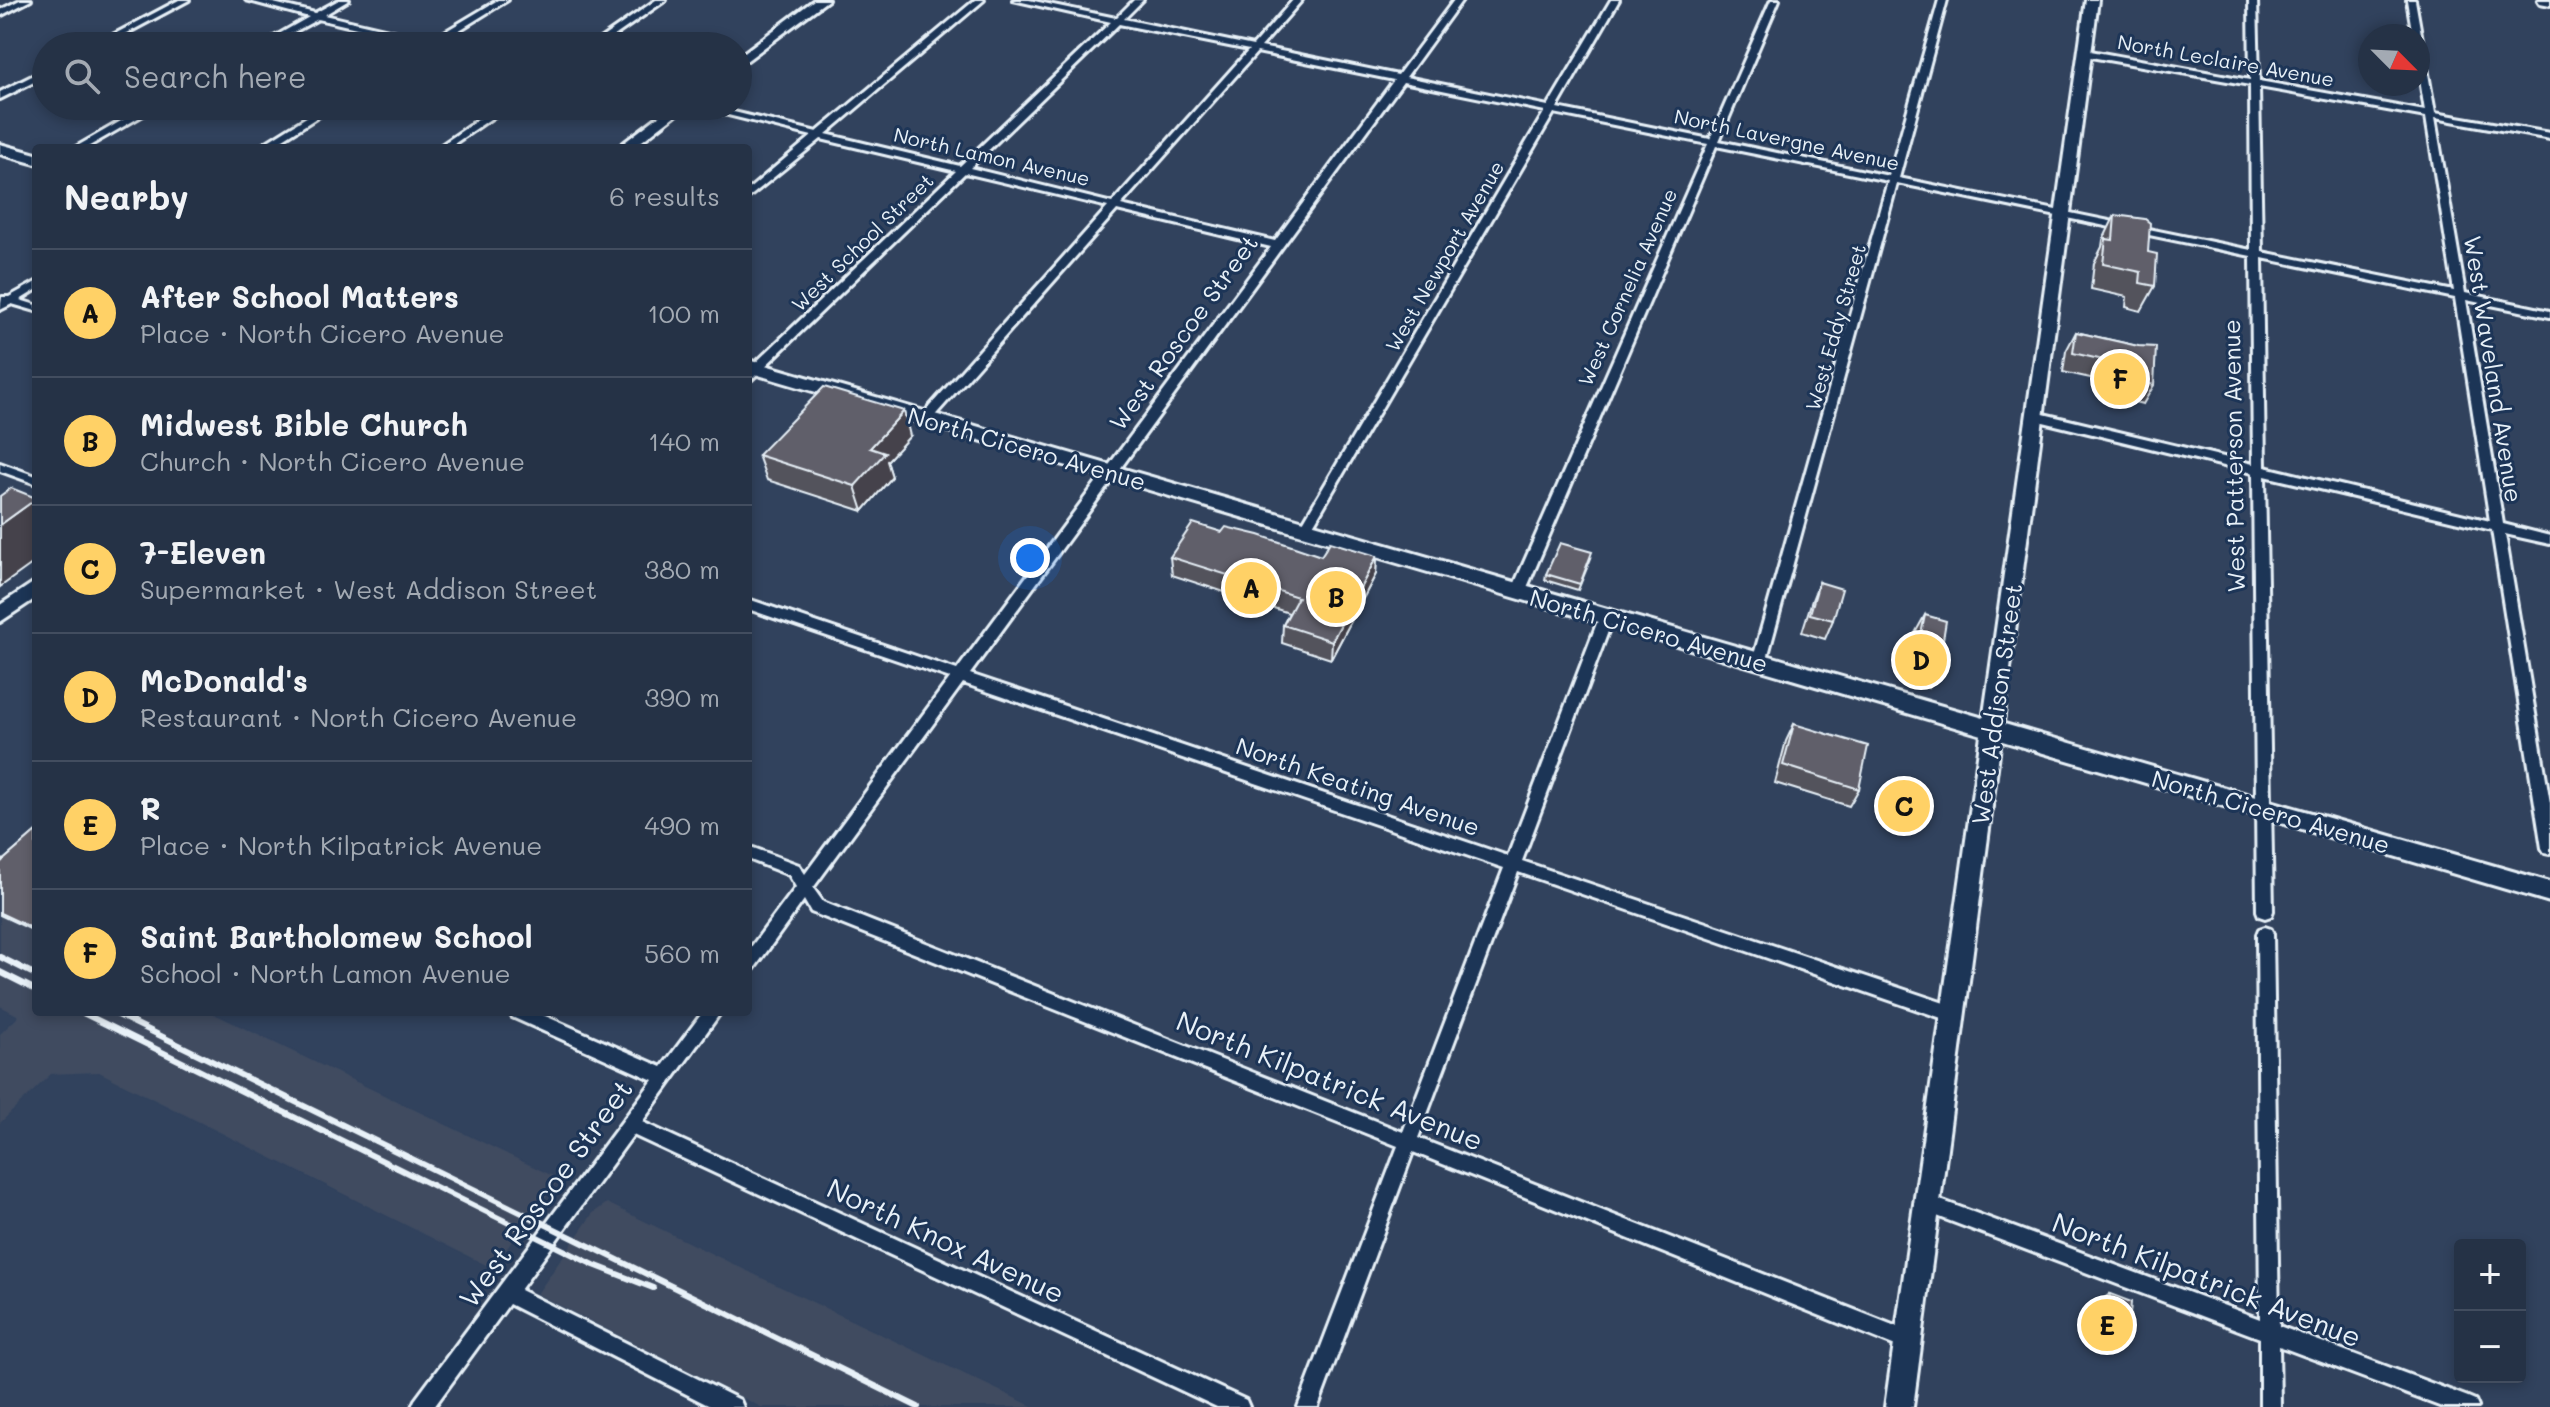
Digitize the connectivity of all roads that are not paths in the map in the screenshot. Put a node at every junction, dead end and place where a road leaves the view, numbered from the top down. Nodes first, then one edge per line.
1 (27, 0) edge
2 (185, 0) edge
3 (250, 0) edge
4 (345, 0) edge
5 (504, 0) edge
6 (662, 0) edge
7 (822, 0) edge
8 (980, 0) edge
9 (1017, 0) edge
10 (1139, 0) edge
11 (1298, 0) edge
12 (1458, 0) edge
13 (1615, 0) edge
14 (1775, 0) edge
15 (1943, 0) edge
16 (2092, 0) edge
17 (2253, 0) edge
18 (2411, 0) edge
19 (0, 13) edge
20 (316, 16) junction
21 (1117, 21) junction
22 (2415, 24) edge
23 (123, 32) edge
24 (287, 32) edge
25 (379, 32) edge
26 (451, 32) edge
27 (615, 32) edge
28 (1255, 49) junction
29 (752, 52) edge
30 (2085, 53) junction
31 (1400, 78) junction
32 (32, 79) edge
33 (2254, 83) junction
34 (0, 96) edge
35 (2427, 96) edge
36 (1551, 109) junction
37 (2430, 115) junction
38 (752, 119) edge
39 (129, 120) edge
40 (307, 120) edge
41 (483, 120) edge
42 (661, 120) edge
43 (819, 135) junction
44 (2550, 136) edge
45 (1713, 143) junction
46 (86, 144) edge
47 (268, 144) edge
48 (448, 144) edge
49 (629, 144) edge
50 (0, 149) edge
51 (32, 158) edge
52 (963, 170) junction
53 (1896, 180) junction
54 (752, 192) edge
55 (1115, 206) junction
56 (2064, 214) junction
57 (1277, 245) junction
58 (2256, 254) junction
59 (32, 287) edge
60 (2460, 295) junction
61 (6, 299) edge
62 (0, 307) edge
63 (32, 307) edge
64 (2550, 314) edge
65 (752, 369) edge
66 (752, 370) edge
67 (2035, 416) junction
68 (926, 418) junction
69 (0, 467) edge
70 (2259, 470) junction
71 (1109, 472) junction
72 (32, 479) edge
73 (2498, 527) junction
74 (1305, 529) junction
75 (2550, 540) edge
76 (32, 591) edge
77 (1518, 592) junction
78 (752, 605) edge
79 (0, 615) edge
80 (1606, 618) junction
81 (1759, 662) junction
82 (960, 676) junction
83 (1992, 730) junction
84 (2263, 809) junction
85 (2550, 848) edge
86 (752, 854) edge
87 (1514, 865) junction
88 (805, 887) junction
89 (2550, 892) edge
90 (2265, 911) dead end
91 (2265, 934) dead end
92 (752, 959) edge
93 (1953, 1014) junction
94 (527, 1016) edge
95 (710, 1016) edge
96 (665, 1077) junction
97 (630, 1125) junction
98 (1408, 1142) junction
99 (1927, 1204) junction
100 (506, 1293) junction
101 (2270, 1333) junction
102 (1908, 1341) junction
103 (422, 1407) edge
104 (733, 1407) edge
105 (1239, 1407) edge
106 (1308, 1407) edge
107 (1899, 1407) edge
108 (2270, 1407) edge
109 (2468, 1407) edge

1 - 19 street
2 - 23 street
3 - 20 street
4 - 20 street
5 - 26 street
6 - 27 street
7 - 29 street
8 - 43 street
9 - 21 street, North Lavergne Avenue
10 - 21 street, West School Street
11 - 28 street
12 - 31 street, West Roscoe Street
13 - 36 street, West Newport Avenue
14 - 45 street, West Cornelia Avenue
15 - 53 street, West Eddy Street
16 - 30 street, West Addison Street
17 - 33 street, West Patterson Avenue
18 - 22 street, West Waveland Avenue
20 - 24 street
20 - 25 street
21 - 28 street, North Lavergne Avenue
21 - 52 street, West School Street
28 - 31 street, North Lavergne Avenue
28 - 55 street
30 - 33 street, North Leclaire Avenue
30 - 56 street, West Addison Street
31 - 36 street, North Lavergne Avenue
31 - 57 street, West Roscoe Street
32 - 34 street
33 - 37 street, North Leclaire Avenue
33 - 58 street, West Patterson Avenue
35 - 37 street, West Waveland Avenue
36 - 45 street, North Lavergne Avenue
36 - 74 street, West Newport Avenue
37 - 44 street, North Leclaire Avenue
37 - 60 street, West Waveland Avenue
38 - 43 street, North Lamon Avenue
39 - 46 street
40 - 47 street
41 - 48 street
42 - 49 street
43 - 52 street, North Lamon Avenue
43 - 54 street
45 - 53 street, North Lavergne Avenue
45 - 77 street, West Cornelia Avenue
50 - 51 main road
52 - 55 street, North Lamon Avenue
52 - 65 street, West School Street
53 - 56 street, North Lavergne Avenue
53 - 81 street, West Eddy Street
55 - 57 street, North Lamon Avenue
55 - 68 street
56 - 58 street, North Lavergne Avenue
56 - 67 street, West Addison Street
57 - 71 street, West Roscoe Street
58 - 60 street, North Lavergne Avenue
58 - 70 street, West Patterson Avenue
59 - 61 street
60 - 64 street, North Lavergne Avenue
60 - 73 street, West Waveland Avenue
61 - 62 street
61 - 63 street
66 - 68 main road, North Cicero Avenue
67 - 70 street
67 - 83 street, West Addison Street
68 - 71 main road, North Cicero Avenue
69 - 72 street
70 - 73 street
70 - 84 street, West Patterson Avenue
71 - 74 main road, North Cicero Avenue
71 - 82 street, West Roscoe Street
73 - 75 street
73 - 85 street, West Waveland Avenue
74 - 77 main road, North Cicero Avenue
76 - 79 street
77 - 80 main road, North Cicero Avenue
78 - 82 street, North Keating Avenue
80 - 81 main road, North Cicero Avenue
80 - 87 street
81 - 83 main road, North Cicero Avenue
82 - 87 street, North Keating Avenue
82 - 88 street, West Roscoe Street
83 - 84 main road, North Cicero Avenue
83 - 93 street, West Addison Street
84 - 89 main road, North Cicero Avenue
84 - 90 street, West Patterson Avenue
86 - 88 street, North Kilpatrick Avenue
87 - 93 street, North Keating Avenue
87 - 98 street
88 - 92 street, West Roscoe Street
88 - 98 street, North Kilpatrick Avenue
91 - 101 street
93 - 99 street, West Addison Street
94 - 96 street
95 - 96 street, West Roscoe Street
96 - 97 street, West Roscoe Street
97 - 100 street, West Roscoe Street
97 - 105 street, North Knox Avenue
98 - 102 street, North Kilpatrick Avenue
98 - 106 street
99 - 101 street, North Kilpatrick Avenue
99 - 102 street, West Addison Street
100 - 103 street, West Roscoe Street
100 - 104 street
101 - 108 street
101 - 109 street, North Kilpatrick Avenue
102 - 107 street, West Addison Street

